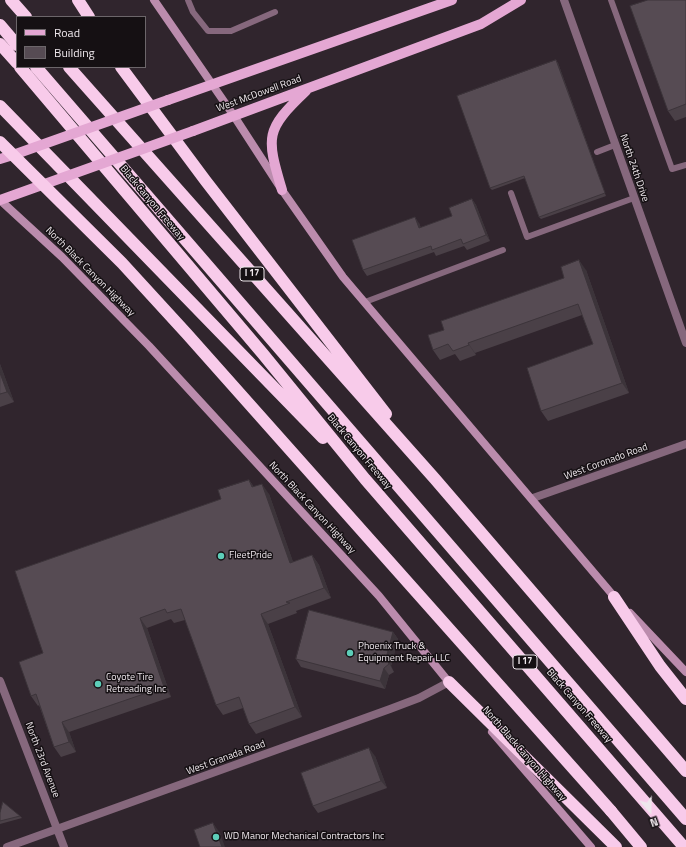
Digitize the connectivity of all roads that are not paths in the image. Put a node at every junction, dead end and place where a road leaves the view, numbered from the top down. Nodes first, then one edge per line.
1 (11, 0) edge
2 (78, 0) edge
3 (154, 0) edge
4 (188, 0) edge
5 (452, 0) edge
6 (521, 0) edge
7 (564, 0) edge
8 (612, 0) edge
9 (275, 12) dead end
10 (25, 16) edge
11 (88, 16) edge
12 (0, 25) edge
13 (0, 44) edge
14 (16, 44) edge
15 (16, 62) edge
16 (21, 68) edge
17 (37, 68) edge
18 (70, 68) edge
19 (122, 68) edge
20 (213, 85) junction
21 (309, 88) junction
22 (0, 106) edge
23 (234, 116) junction
24 (0, 142) edge
25 (615, 145) junction
26 (598, 152) dead end
27 (0, 159) edge
28 (686, 165) edge
29 (282, 190) junction
30 (511, 193) dead end
31 (634, 198) junction
32 (0, 200) edge
33 (503, 250) dead end
34 (365, 302) junction
35 (686, 343) edge
36 (686, 444) edge
37 (365, 479) junction
38 (435, 479) junction
39 (532, 498) junction
40 (614, 597) junction
41 (686, 672) edge
42 (0, 681) edge
43 (449, 682) junction
44 (686, 698) edge
45 (686, 771) edge
46 (686, 819) edge
47 (58, 829) junction
48 (7, 847) edge
49 (64, 847) edge
50 (591, 847) edge
51 (616, 847) edge
52 (641, 847) edge
53 (684, 847) edge

1 - 10 highway
2 - 11 highway
3 - 20 main road
4 - 9 lane
5 - 20 main road
6 - 21 main road, West McDowell Road
7 - 25 street, North 24th Drive
8 - 28 lane
12 - 14 highway
13 - 15 highway
16 - 37 highway, Black Canyon Freeway / I 17
17 - 46 highway
18 - 38 highway, I 17
19 - 38 highway
20 - 23 main road
20 - 27 main road, bridge
21 - 23 main road, West McDowell Road
21 - 29 main road
22 - 37 highway
23 - 29 main road
23 - 32 main road, West McDowell Road, bridge
24 - 52 highway, bridge
25 - 26 lane
25 - 31 street, North 24th Drive
29 - 34 main road
30 - 31 lane
31 - 35 street, North 24th Drive
32 - 43 main road, North Black Canyon Highway
33 - 34 lane
34 - 39 main road
36 - 39 street, West Coronado Road
37 - 53 highway, Black Canyon Freeway / I 17
38 - 45 highway, I 17
39 - 40 main road
40 - 41 main road
40 - 44 highway
42 - 47 street, North 23rd Avenue
43 - 47 street, West Granada Road
43 - 50 main road, North Black Canyon Highway
43 - 51 highway
47 - 48 street, West Granada Road
47 - 49 street, North 23rd Avenue

